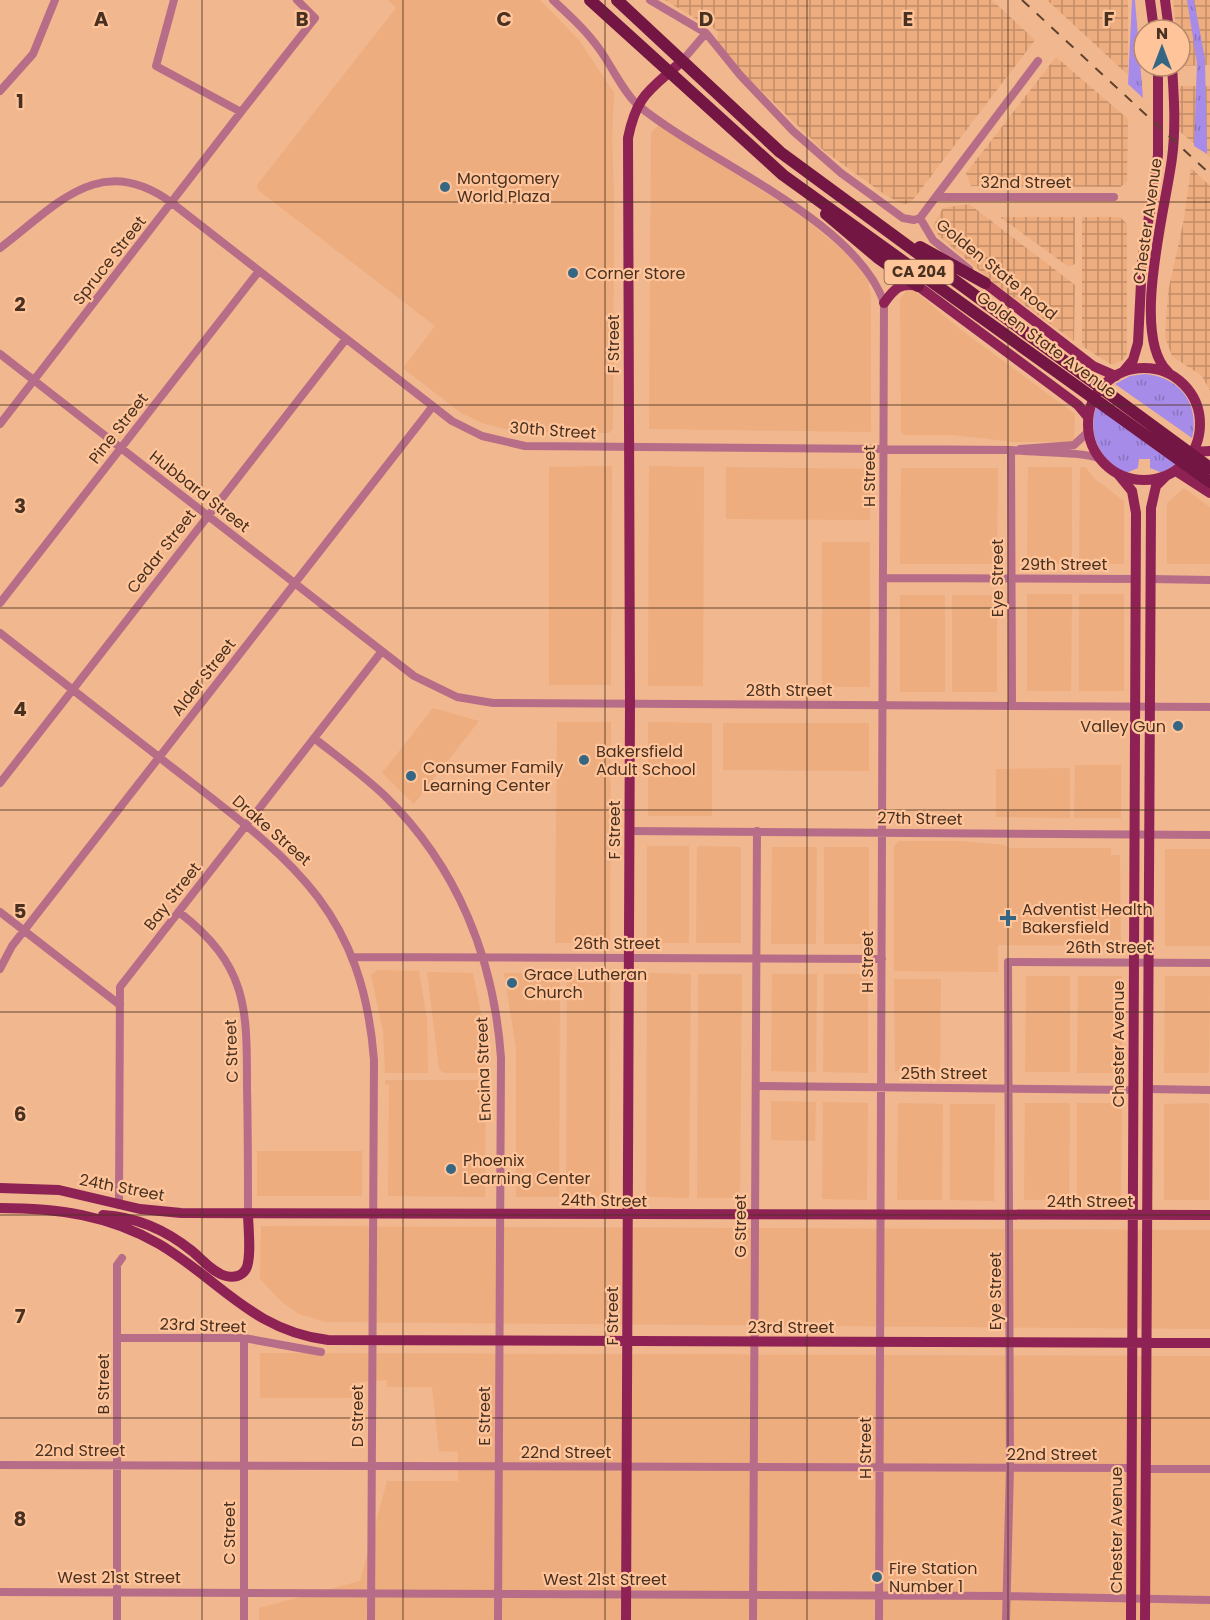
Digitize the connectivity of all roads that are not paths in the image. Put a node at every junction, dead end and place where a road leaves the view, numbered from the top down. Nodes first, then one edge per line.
1 (55, 0) edge
2 (174, 0) edge
3 (297, 0) edge
4 (553, 0) edge
5 (590, 0) edge
6 (617, 0) edge
7 (650, 0) edge
8 (1150, 0) edge
9 (1165, 0) edge
10 (1152, 18) edge
11 (1167, 18) edge
12 (706, 33) junction
13 (682, 61) junction
14 (1038, 61) dead end
15 (669, 73) junction
16 (1158, 78) edge
17 (1172, 78) edge
18 (0, 91) edge
19 (637, 105) junction
20 (241, 112) junction
21 (783, 175) junction
22 (938, 196) junction
23 (1114, 197) dead end
24 (172, 203) junction
25 (860, 211) junction
26 (920, 218) junction
27 (0, 248) edge
28 (259, 271) junction
29 (985, 283) junction
30 (918, 286) junction
31 (884, 303) junction
32 (346, 339) junction
33 (0, 354) edge
34 (1057, 364) junction
35 (1119, 374) junction
36 (1170, 374) junction
37 (34, 380) junction
38 (433, 406) junction
39 (1088, 417) junction
40 (0, 424) edge
41 (1201, 425) junction
42 (1088, 432) junction
43 (1210, 436) edge
44 (121, 448) junction
45 (628, 449) junction
46 (884, 450) junction
47 (1011, 450) junction
48 (1210, 451) edge
49 (1193, 452) junction
50 (1100, 459) junction
51 (1210, 468) edge
52 (1171, 473) junction
53 (1118, 474) junction
54 (1210, 482) edge
55 (1210, 493) edge
56 (208, 516) junction
57 (883, 578) junction
58 (1012, 579) junction
59 (1136, 579) junction
60 (1151, 579) junction
61 (1210, 580) edge
62 (295, 583) junction
63 (0, 603) edge
64 (0, 633) edge
65 (382, 651) junction
66 (72, 690) junction
67 (630, 704) junction
68 (883, 705) junction
69 (1012, 706) junction
70 (1135, 706) junction
71 (1150, 706) junction
72 (1210, 707) edge
73 (314, 738) junction
74 (160, 757) junction
75 (0, 783) edge
76 (246, 825) junction
77 (629, 831) junction
78 (756, 831) junction
79 (882, 832) junction
80 (1134, 835) junction
81 (1150, 835) junction
82 (1210, 835) edge
83 (0, 912) edge
84 (179, 912) junction
85 (24, 931) junction
86 (352, 957) junction
87 (484, 958) junction
88 (629, 958) junction
89 (757, 959) junction
90 (882, 959) junction
91 (1008, 962) joint
92 (1149, 962) junction
93 (1133, 963) junction
94 (1210, 963) edge
95 (0, 969) edge
96 (120, 1005) junction
97 (756, 1086) junction
98 (1009, 1087) junction
99 (881, 1088) junction
100 (1148, 1089) junction
101 (1132, 1090) junction
102 (1210, 1090) edge
103 (1148, 1140) junction
104 (0, 1188) edge
105 (119, 1204) junction
106 (0, 1208) edge
107 (248, 1213) junction
108 (374, 1213) junction
109 (500, 1213) junction
110 (87, 1215) junction
111 (1210, 1215) edge
112 (627, 1216) junction
113 (755, 1216) junction
114 (881, 1216) junction
115 (1010, 1216) junction
116 (1132, 1216) junction
117 (1147, 1216) junction
118 (122, 1258) dead end
119 (118, 1338) junction
120 (244, 1338) junction
121 (372, 1341) junction
122 (500, 1341) junction
123 (627, 1342) junction
124 (754, 1342) junction
125 (880, 1342) junction
126 (1011, 1342) junction
127 (1131, 1342) junction
128 (1146, 1342) junction
129 (1210, 1342) edge
130 (321, 1352) dead end
131 (0, 1464) edge
132 (117, 1465) junction
133 (244, 1465) junction
134 (372, 1466) junction
135 (499, 1467) junction
136 (626, 1467) junction
137 (754, 1468) junction
138 (879, 1468) junction
139 (1131, 1468) junction
140 (1010, 1469) junction
141 (1147, 1469) junction
142 (1210, 1469) edge
143 (0, 1592) edge
144 (117, 1592) junction
145 (244, 1593) junction
146 (371, 1593) junction
147 (498, 1594) junction
148 (626, 1594) junction
149 (753, 1595) junction
150 (879, 1595) junction
151 (1006, 1596) junction
152 (1131, 1599) junction
153 (1145, 1599) junction
154 (1210, 1600) edge
155 (117, 1620) edge
156 (244, 1620) edge
157 (371, 1620) edge
158 (498, 1620) edge
159 (626, 1620) edge
160 (753, 1620) edge
161 (879, 1620) edge
162 (1006, 1620) edge
163 (1131, 1620) edge
164 (1145, 1620) edge

1 - 18 street
2 - 20 street
3 - 20 street, Spruce Street
4 - 19 street
5 - 15 highway, Golden State Avenue / CA 204
6 - 13 highway, Golden State Avenue / CA 204
7 - 12 street, Golden State Road
8 - 10 main road
9 - 11 main road
12 - 13 street, F Street
12 - 26 street, Golden State Road
13 - 15 main road, F Street
13 - 25 highway, Golden State Avenue / CA 204
14 - 22 street
15 - 19 main road, F Street
15 - 21 highway, Golden State Avenue / CA 204
16 - 35 main road, Chester Avenue
17 - 36 main road, Chester Avenue
19 - 31 street
19 - 45 main road, F Street
20 - 24 street, Spruce Street
21 - 30 highway
21 - 34 highway, Golden State Avenue / CA 204
22 - 23 street, 32nd Street
22 - 26 street
24 - 27 street, 30th Street
24 - 28 street, 30th Street
24 - 37 street, Spruce Street
25 - 29 highway
25 - 34 highway, Golden State Avenue / CA 204
26 - 29 street, Golden State Road
28 - 32 street, 30th Street
28 - 44 street, Pine Street
29 - 35 main road, Golden State Road
30 - 31 main road
30 - 39 main road
31 - 46 street, H Street
32 - 38 street, 30th Street
32 - 56 street, Cedar Street
33 - 37 street, Hubbard Street
34 - 51 highway, Golden State Avenue / CA 204
34 - 54 highway, Golden State Avenue / CA 204
35 - 36 main road
35 - 39 main road
36 - 41 main road
37 - 40 street, Spruce Street
37 - 44 street, Hubbard Street
38 - 45 street, 30th Street
38 - 62 street, Alder Street
39 - 42 main road
41 - 43 main road
41 - 49 main road
42 - 47 street, 30th Street
42 - 50 main road
44 - 56 street, Hubbard Street
44 - 63 street, Pine Street
45 - 46 street, 30th Street
45 - 67 main road, F Street
46 - 47 street, 30th Street
46 - 57 street, H Street
47 - 50 street, 30th Street
47 - 58 street, Eye Street
48 - 49 main road
49 - 52 main road
50 - 53 main road
52 - 53 main road
52 - 55 main road
52 - 60 main road, Chester Avenue
53 - 59 main road, Chester Avenue
56 - 62 street, Hubbard Street
56 - 66 street, Cedar Street
57 - 58 street, 29th Street
57 - 68 street, H Street
58 - 59 street, 29th Street
58 - 69 street, Eye Street
59 - 70 main road, Chester Avenue
60 - 61 street
60 - 71 main road, Chester Avenue
62 - 65 street, Hubbard Street
62 - 74 street, Alder Street
64 - 66 street, Drake Street
65 - 67 street, 28th Street
65 - 73 street, Bay Street
66 - 74 street, Drake Street
66 - 75 street, Cedar Street
67 - 68 street, 28th Street
67 - 77 main road, F Street
68 - 69 street, 28th Street
68 - 79 street, H Street
69 - 70 street, 28th Street
70 - 71 street, 28th Street
70 - 80 main road, Chester Avenue
71 - 72 street, 28th Street
71 - 81 main road, Chester Avenue
73 - 76 street, Bay Street
73 - 87 street, Encina Street
74 - 76 street, Drake Street
74 - 85 street, Alder Street
76 - 84 street, Bay Street
76 - 86 street, Drake Street
77 - 78 street, 27th Street
77 - 88 main road, F Street
78 - 79 street, 27th Street
78 - 89 street, G Street
79 - 80 street, 27th Street
79 - 90 street, H Street
80 - 81 street, 27th Street
80 - 93 main road, Chester Avenue
81 - 82 street, 27th Street
81 - 92 main road, Chester Avenue
83 - 85 street
84 - 96 street, Bay Street
84 - 107 street, C Street
85 - 95 street, Alder Street
85 - 96 street
86 - 87 street, 26th Street
86 - 108 street, Drake Street
87 - 88 street, 26th Street
87 - 109 street, Encina Street
88 - 89 street, 26th Street
88 - 112 main road, F Street
89 - 90 street, 26th Street
89 - 97 street, G Street
90 - 99 street, H Street
91 - 93 street, 26th Street
91 - 98 street, Eye Street
92 - 93 street, 26th Street
92 - 94 street, 26th Street
92 - 100 main road, Chester Avenue
93 - 101 main road, Chester Avenue
96 - 105 street, Bay Street
97 - 99 street, 25th Street
97 - 113 street, G Street
98 - 99 street, 25th Street
98 - 101 street, 25th Street
98 - 115 street, Eye Street
99 - 114 street, H Street
100 - 102 street
100 - 103 main road, Chester Avenue
101 - 103 main road
101 - 116 main road, Chester Avenue
103 - 117 main road, Chester Avenue
104 - 105 main road, 24th Street
105 - 107 main road, 24th Street
106 - 110 main road, 24th Street
107 - 108 main road, 24th Street
107 - 110 main road
108 - 109 main road, 24th Street
108 - 121 street, D Street
109 - 112 main road, 24th Street
109 - 122 street, E Street
110 - 121 main road, 24th Street
111 - 117 main road, 24th Street
112 - 113 main road, 24th Street
112 - 123 main road, F Street
113 - 114 main road, 24th Street
113 - 124 street, G Street
114 - 115 main road, 24th Street
114 - 125 street, H Street
115 - 116 main road, 24th Street
115 - 126 street, Eye Street
116 - 117 main road, 24th Street
116 - 127 main road, Chester Avenue
117 - 128 main road, Chester Avenue
118 - 119 street, B Street
119 - 120 street, 23rd Street
119 - 132 street, B Street
120 - 130 street, 23rd Street
120 - 133 street, C Street
121 - 122 main road, 23rd Street
121 - 134 street, D Street
122 - 123 main road, 23rd Street
122 - 135 street, E Street
123 - 124 main road, 23rd Street
123 - 136 main road, F Street
124 - 125 main road, 23rd Street
124 - 137 street, G Street
125 - 126 main road, 23rd Street
125 - 138 street, H Street
126 - 127 main road, 23rd Street
126 - 140 street, Eye Street
127 - 128 main road, 23rd Street
127 - 139 main road, Chester Avenue
128 - 129 main road, 23rd Street
128 - 141 main road, Chester Avenue
131 - 132 street, 22nd Street
132 - 133 street, 22nd Street
132 - 144 street, B Street
133 - 134 street, 22nd Street
133 - 145 street, C Street
134 - 135 street, 22nd Street
134 - 146 street, D Street
135 - 136 street, 22nd Street
135 - 147 street, E Street
136 - 137 street, 22nd Street
136 - 148 main road, F Street
137 - 138 street, 22nd Street
137 - 149 street, G Street
138 - 140 street, 22nd Street
138 - 150 street, H Street
139 - 140 street, 22nd Street
139 - 152 main road, Chester Avenue
140 - 151 street, Eye Street
141 - 142 street
141 - 153 main road, Chester Avenue
143 - 144 street, West 21st Street
144 - 145 street, West 21st Street
144 - 155 street, B Street
145 - 146 street, West 21st Street
145 - 156 street, C Street
146 - 147 street, West 21st Street
146 - 157 street, D Street
147 - 148 street, West 21st Street
147 - 158 street, E Street
148 - 149 street, West 21st Street
148 - 159 main road, F Street
149 - 150 street, West 21st Street
149 - 160 street, G Street
150 - 151 street, West 21st Street
150 - 161 street, H Street
151 - 152 street, West 21st Street
151 - 162 street, Eye Street
152 - 153 street, West 21st Street
152 - 163 main road, Chester Avenue
153 - 154 street, West 21st Street
153 - 164 main road, Chester Avenue

